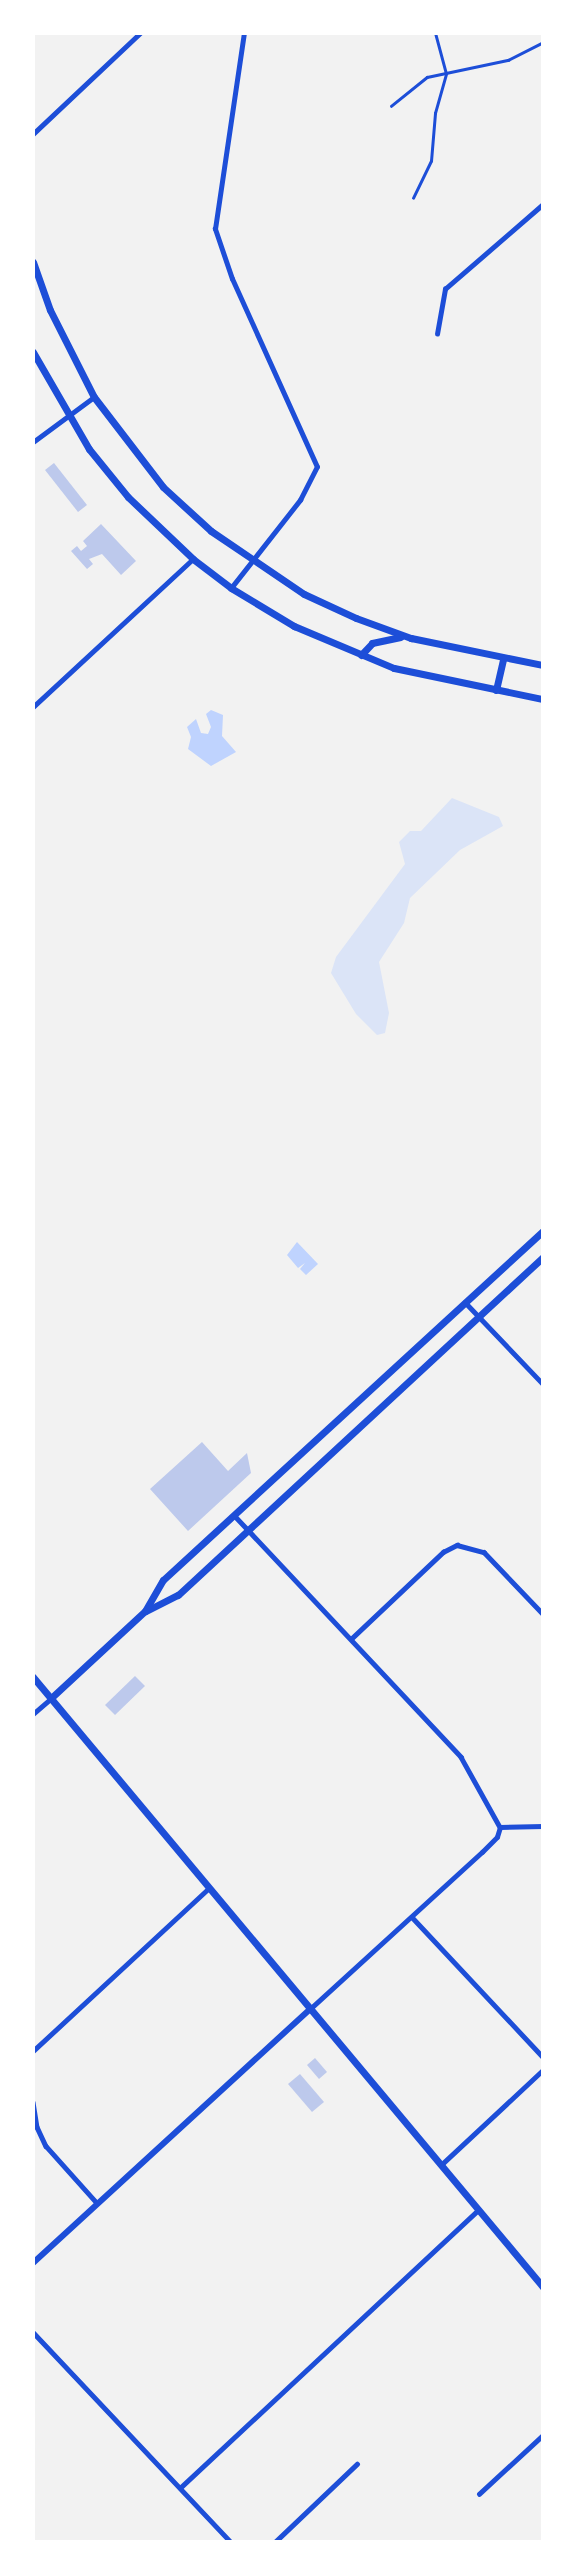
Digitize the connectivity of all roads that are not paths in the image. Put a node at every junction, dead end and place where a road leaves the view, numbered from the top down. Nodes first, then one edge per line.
1 (141, 33) edge
2 (244, 33) edge
3 (435, 33) edge
4 (543, 42) edge
5 (446, 74) junction
6 (391, 106) dead end
7 (33, 134) edge
8 (413, 198) dead end
9 (543, 204) edge
10 (34, 264) edge
11 (438, 334) dead end
12 (33, 352) edge
13 (94, 397) junction
14 (67, 414) junction
15 (33, 442) edge
16 (193, 559) junction
17 (252, 561) junction
18 (232, 588) junction
19 (404, 636) junction
20 (361, 655) junction
21 (503, 659) junction
22 (543, 665) edge
23 (496, 690) junction
24 (543, 699) edge
25 (33, 707) edge
26 (543, 1231) edge
27 (543, 1257) edge
28 (466, 1302) junction
29 (478, 1317) junction
30 (543, 1384) edge
31 (233, 1514) junction
32 (247, 1529) junction
33 (145, 1611) junction
34 (543, 1614) edge
35 (351, 1639) junction
36 (33, 1677) edge
37 (51, 1698) junction
38 (33, 1714) edge
39 (543, 1826) edge
40 (500, 1827) junction
41 (210, 1887) junction
42 (412, 1917) junction
43 (310, 2009) junction
44 (33, 2052) edge
45 (543, 2057) edge
46 (543, 2070) edge
47 (33, 2102) edge
48 (441, 2165) junction
49 (97, 2203) junction
50 (478, 2210) junction
51 (33, 2263) edge
52 (543, 2287) edge
53 (33, 2332) edge
54 (543, 2435) edge
55 (357, 2464) dead end
56 (180, 2488) junction
57 (479, 2494) dead end
58 (231, 2542) edge
59 (275, 2542) edge

1 - 7 street
2 - 17 street
3 - 5 lane
4 - 5 lane
5 - 6 lane
5 - 8 lane
9 - 11 street
10 - 13 main road
12 - 14 main road
13 - 14 street
13 - 17 main road
14 - 15 street
14 - 16 main road
16 - 18 main road
16 - 25 street
17 - 18 street
17 - 19 main road
18 - 20 main road
19 - 20 main road
19 - 21 main road
20 - 23 main road
21 - 22 main road
21 - 23 main road
23 - 24 main road
26 - 28 main road
27 - 29 main road
28 - 29 street
28 - 31 main road
29 - 30 street
29 - 32 main road
31 - 32 street
31 - 33 main road
32 - 33 main road
32 - 35 street
33 - 37 main road
34 - 35 street
35 - 40 street
36 - 37 main road
37 - 38 street
37 - 41 main road
39 - 40 street
40 - 42 street
41 - 43 main road
41 - 44 street
42 - 43 street
42 - 45 street
43 - 48 main road
43 - 49 street
46 - 48 street
47 - 49 street
48 - 50 main road
49 - 51 street
50 - 52 main road
50 - 56 street
53 - 56 street
54 - 57 street
55 - 59 street
56 - 58 street

